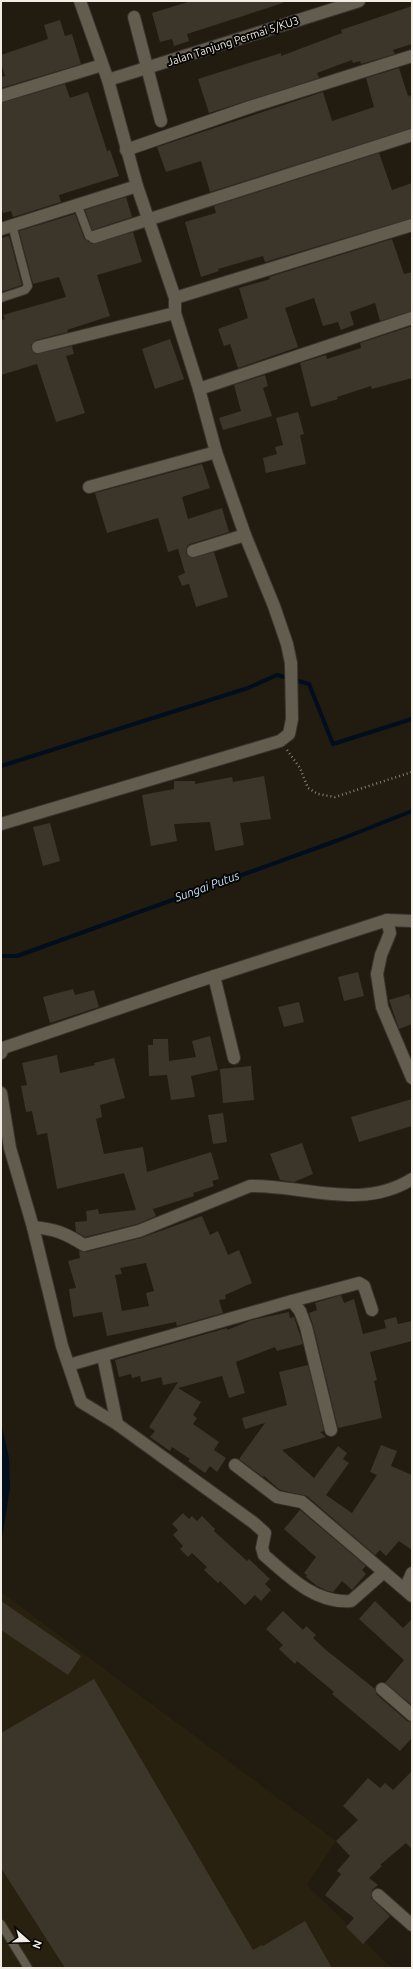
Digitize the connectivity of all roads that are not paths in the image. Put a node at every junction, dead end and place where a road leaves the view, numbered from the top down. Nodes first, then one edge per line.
1 (80, 1) edge
2 (359, 1) edge
3 (134, 17) dead end
4 (412, 56) edge
5 (102, 65) junction
6 (146, 68) junction
7 (108, 80) junction
8 (1, 96) edge
9 (160, 121) dead end
10 (412, 134) edge
11 (126, 150) junction
12 (136, 186) junction
13 (77, 204) junction
14 (148, 220) junction
15 (412, 225) edge
16 (7, 227) edge
17 (94, 237) joint
18 (1, 298) edge
19 (175, 298) junction
20 (175, 313) junction
21 (412, 318) edge
22 (38, 347) dead end
23 (199, 389) junction
24 (216, 452) junction
25 (88, 486) dead end
26 (244, 535) junction
27 (193, 551) dead end
28 (1, 824) edge
29 (387, 920) junction
30 (412, 920) edge
31 (214, 976) junction
32 (2, 1049) edge
33 (234, 1058) dead end
34 (412, 1078) edge
35 (1, 1093) edge
36 (412, 1179) edge
37 (33, 1227) junction
38 (292, 1301) junction
39 (372, 1310) dead end
40 (103, 1356) junction
41 (69, 1366) junction
42 (117, 1424) junction
43 (331, 1430) dead end
44 (235, 1465) dead end
45 (384, 1572) junction
46 (412, 1573) edge
47 (409, 1592) edge
48 (382, 1689) dead end
49 (412, 1714) edge
50 (378, 1895) dead end
51 (1, 1924) edge
52 (412, 1925) edge
53 (28, 1968) edge

1 - 5 street
2 - 6 street, Jalan Tanjung Permai 5/KU3
3 - 6 street
4 - 11 street
5 - 7 street
5 - 8 street
6 - 7 street, Jalan Tanjung Permai 5/KU3
6 - 9 street
7 - 11 street
10 - 14 street
11 - 12 street
12 - 13 street
12 - 14 street
13 - 16 street
13 - 17 lane
14 - 17 street
14 - 19 street
15 - 19 street
16 - 18 lane
19 - 20 street
20 - 22 street
20 - 23 street
21 - 23 street
23 - 24 street
24 - 25 street
24 - 26 street
26 - 27 street
26 - 28 street
29 - 30 street
29 - 31 street
29 - 34 street
31 - 32 street
31 - 33 street
35 - 37 street
36 - 37 street
37 - 41 street
38 - 39 street
38 - 40 street
38 - 43 street
40 - 41 street
40 - 42 street
41 - 42 street
42 - 45 street
44 - 45 street
45 - 47 street
46 - 47 street
48 - 49 street
50 - 52 street
51 - 53 lane

